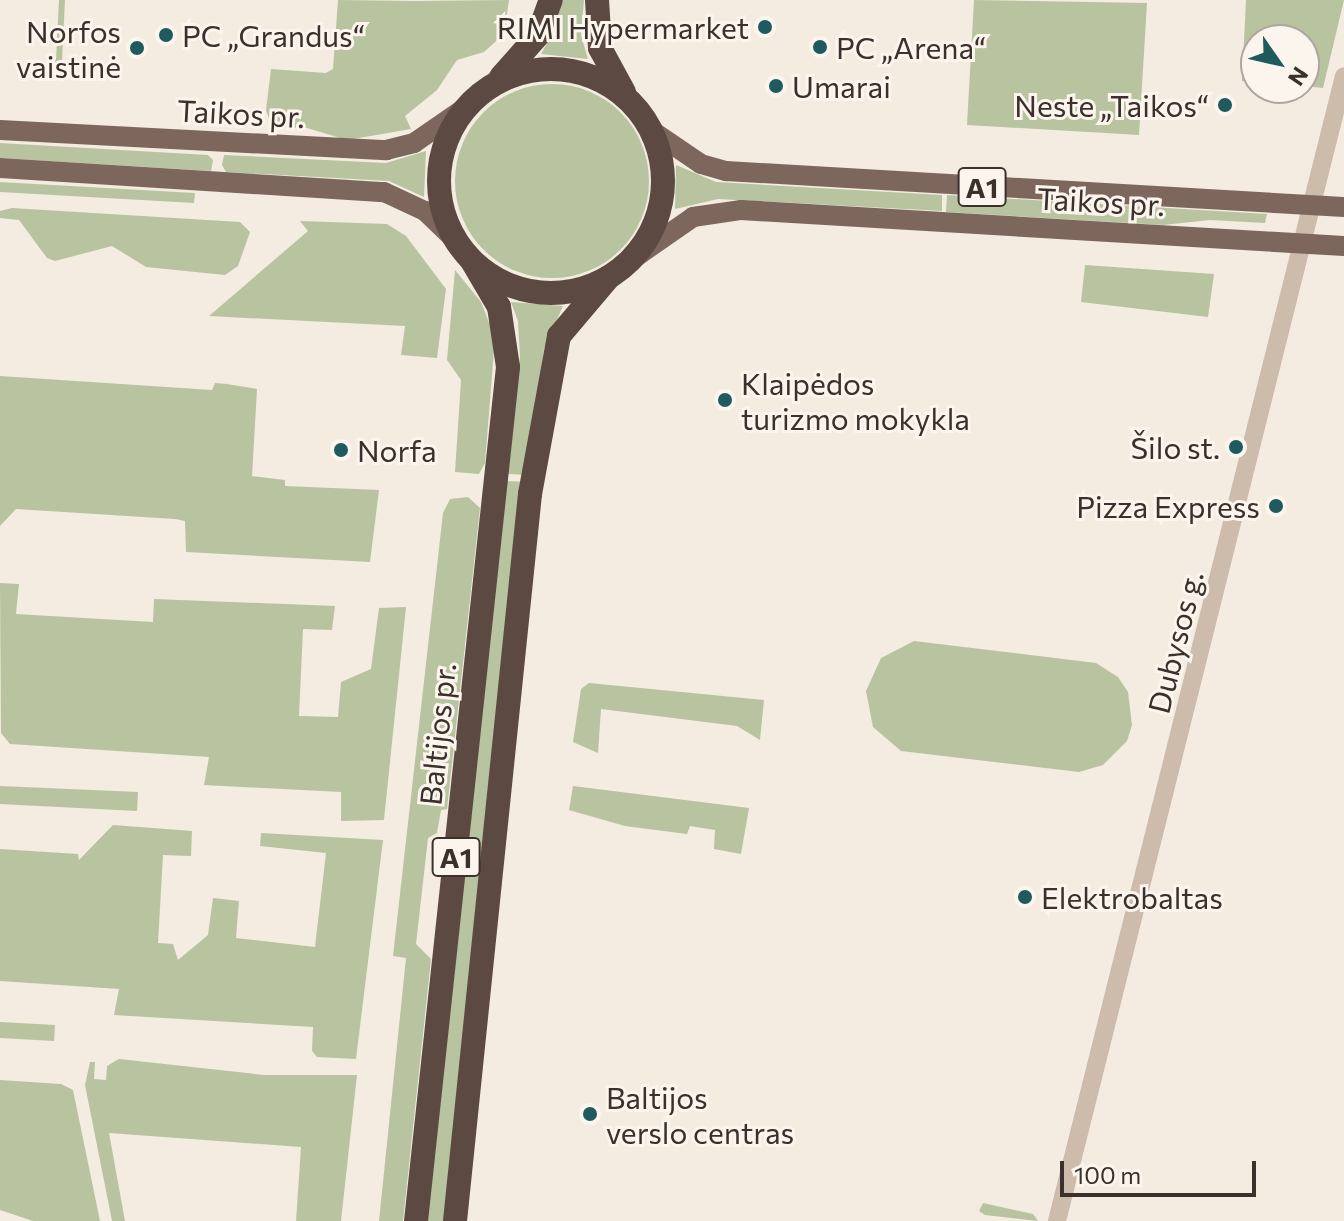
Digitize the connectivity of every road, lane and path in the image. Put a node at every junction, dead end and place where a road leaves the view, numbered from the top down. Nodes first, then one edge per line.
1 (551, 0) edge
2 (597, 0) edge
3 (1344, 76) edge
4 (493, 85) junction
5 (632, 104) junction
6 (466, 107) junction
7 (0, 130) edge
8 (651, 130) junction
9 (0, 168) edge
10 (1312, 205) junction
11 (1344, 207) edge
12 (456, 241) junction
13 (1304, 243) junction
14 (1344, 246) edge
15 (472, 261) junction
16 (630, 261) junction
17 (608, 278) junction
18 (416, 1221) edge
19 (455, 1221) edge
20 (1057, 1221) edge

1 - 4 highway
2 - 5 highway
3 - 10 street, Dubysos g.
4 - 5 highway, A1
4 - 6 highway, A1
5 - 8 highway, A1
6 - 7 main road, Taikos pr.
6 - 12 highway, A1
8 - 10 main road, Taikos pr. / A1
8 - 16 highway, A1
9 - 12 main road
10 - 11 main road, Taikos pr. / A1
10 - 13 street, Dubysos g.
12 - 15 highway, A1
13 - 14 main road, Taikos pr. / A1
13 - 16 main road, Taikos pr. / A1
13 - 20 street, Dubysos g.
15 - 17 highway, A1
15 - 18 highway, Baltijos pr. / A1
16 - 17 highway, A1
17 - 19 highway, A1

